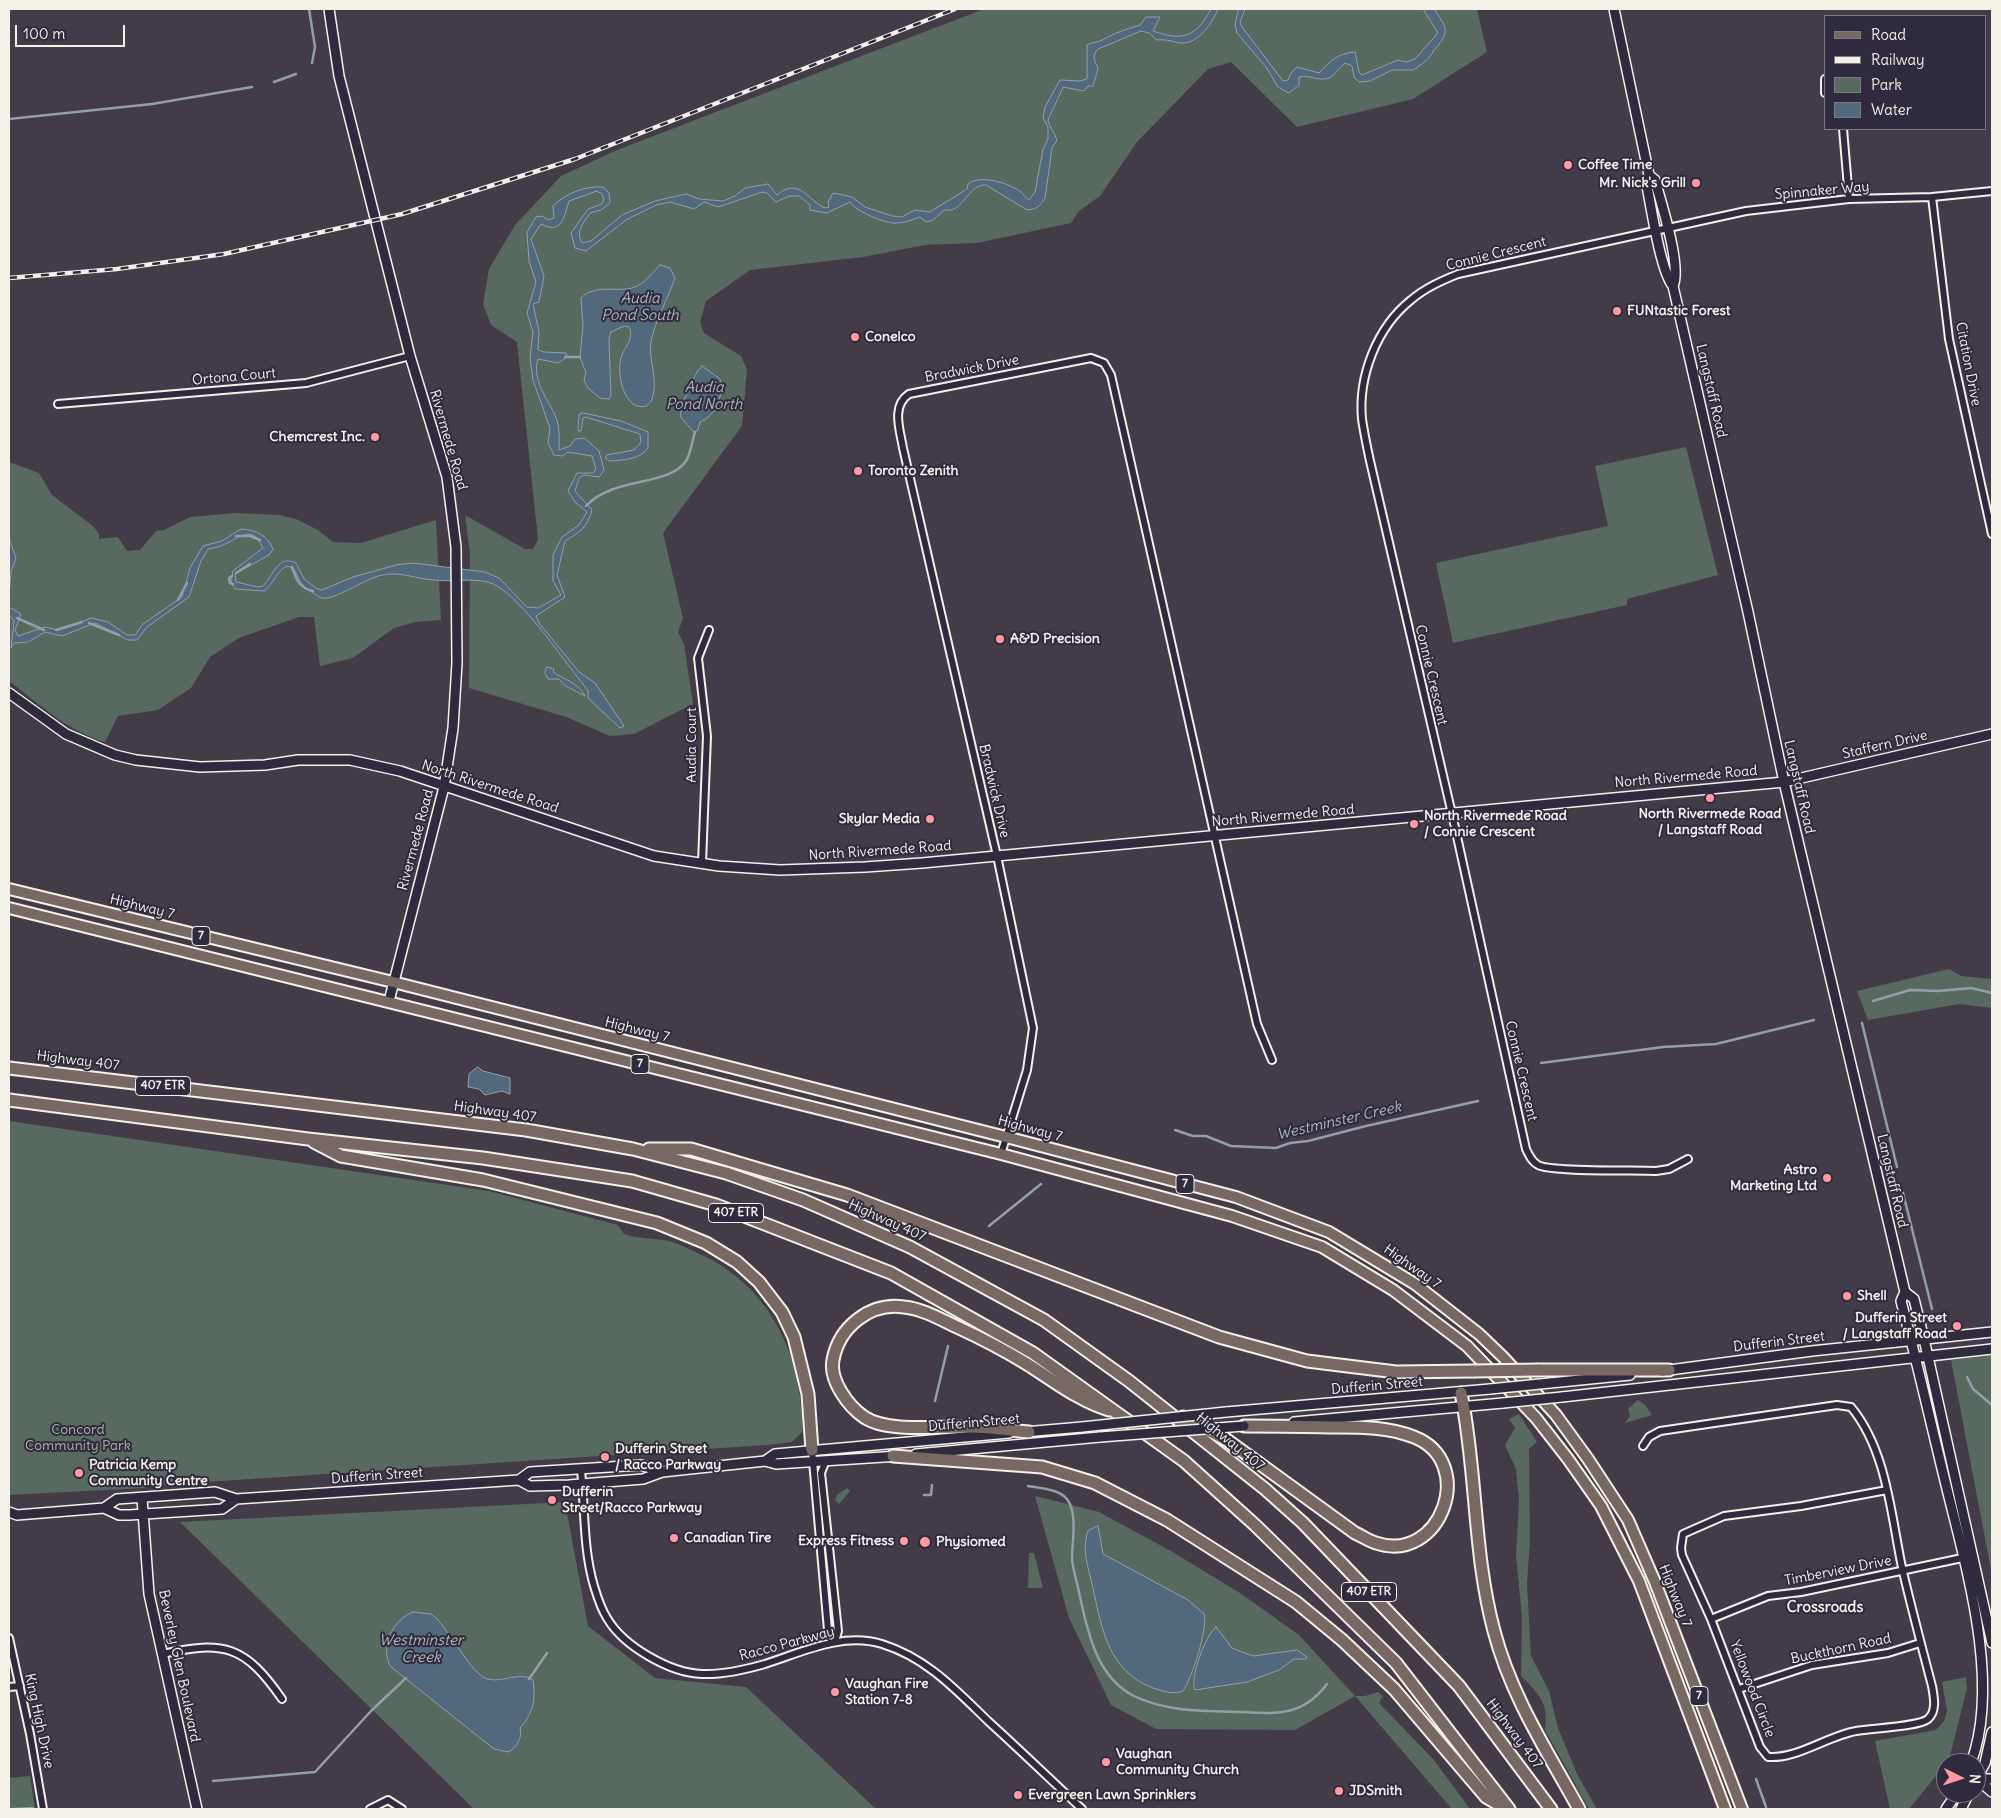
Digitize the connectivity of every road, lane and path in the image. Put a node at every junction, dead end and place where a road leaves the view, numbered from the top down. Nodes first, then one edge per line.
1 (329, 9) edge
2 (1614, 9) edge
3 (1844, 130) edge
4 (1649, 175) junction
5 (1992, 191) edge
6 (1932, 197) junction
7 (1849, 199) junction
8 (1668, 228) junction
9 (1656, 231) junction
10 (1673, 286) junction
11 (410, 356) junction
12 (58, 404) dead end
13 (1992, 534) edge
14 (709, 630) dead end
15 (9, 693) edge
16 (1992, 734) edge
17 (1784, 782) junction
18 (444, 787) junction
19 (1452, 814) junction
20 (1215, 837) junction
21 (997, 856) junction
22 (702, 863) junction
23 (9, 889) edge
24 (9, 908) edge
25 (393, 982) junction
26 (389, 1001) junction
27 (1272, 1060) dead end
28 (9, 1068) edge
29 (9, 1100) edge
30 (1006, 1137) junction
31 (308, 1139) junction
32 (633, 1150) junction
33 (1001, 1154) junction
34 (1688, 1159) dead end
35 (1905, 1292) junction
36 (1992, 1332) edge
37 (1924, 1340) junction
38 (1912, 1341) junction
39 (1992, 1349) edge
40 (1926, 1356) junction
41 (1916, 1358) junction
42 (1669, 1370) junction
43 (1461, 1393) junction
44 (1157, 1403) junction
45 (1464, 1408) junction
46 (1120, 1413) junction
47 (1244, 1426) junction
48 (1029, 1432) junction
49 (1642, 1446) dead end
50 (812, 1455) junction
51 (893, 1456) junction
52 (826, 1460) junction
53 (581, 1470) junction
54 (662, 1472) junction
55 (519, 1480) junction
56 (582, 1483) junction
57 (1887, 1490) junction
58 (142, 1498) junction
59 (236, 1499) junction
60 (104, 1508) junction
61 (144, 1514) junction
62 (12, 1516) edge
63 (1968, 1557) junction
64 (1903, 1571) junction
65 (1711, 1619) junction
66 (9, 1638) edge
67 (835, 1642) junction
68 (1920, 1643) junction
69 (1992, 1643) edge
70 (162, 1654) junction
71 (20, 1686) junction
72 (9, 1687) edge
73 (1739, 1689) junction
74 (282, 1699) dead end
75 (1992, 1732) edge
76 (1974, 1753) edge
77 (1986, 1755) edge
78 (43, 1809) edge
79 (197, 1809) edge
80 (370, 1809) edge
81 (402, 1809) edge
82 (1082, 1809) edge
83 (1508, 1809) edge
84 (1551, 1809) edge
85 (1578, 1809) edge
86 (1724, 1809) edge
87 (1742, 1809) edge

1 - 11 main road, Rivermede Road
2 - 4 main road, Langstaff Road
3 - 7 street
4 - 8 main road, Langstaff Road
4 - 9 main road, Langstaff Road
5 - 6 street, Spinnaker Way
6 - 7 street, Spinnaker Way
6 - 13 street, Citation Drive
7 - 8 street, Spinnaker Way
8 - 9 street, Spinnaker Way
8 - 10 main road, Langstaff Road
9 - 10 main road, Langstaff Road
9 - 19 street, Connie Crescent
10 - 17 main road, Langstaff Road
11 - 12 street, Ortona Court
11 - 18 main road, Rivermede Road
14 - 22 street, Audia Court
15 - 18 main road, North Rivermede Road
16 - 17 main road, Staffern Drive
17 - 19 main road, North Rivermede Road
17 - 35 main road, Langstaff Road
18 - 22 main road, North Rivermede Road
18 - 25 main road, Rivermede Road
19 - 20 main road, North Rivermede Road
19 - 34 street, Connie Crescent
20 - 21 main road, North Rivermede Road
20 - 21 street, Bradwick Drive
20 - 27 street, Bradwick Drive
21 - 22 main road, North Rivermede Road
21 - 30 street, Bradwick Drive
23 - 25 main road, Highway 7 / 7
24 - 26 main road, Highway 7 / 7
25 - 26 main road, Rivermede Road
25 - 30 main road, Highway 7 / 7
26 - 33 main road, Highway 7 / 7
28 - 32 highway, Highway 407 / 407 ETR
29 - 31 highway, 407 ETR
30 - 33 street, Bradwick Drive
30 - 87 main road, Highway 7 / 7
31 - 46 highway, 407 ETR
31 - 50 highway
32 - 42 highway, bridge
32 - 44 highway, Highway 407 / 407 ETR
33 - 86 main road, Highway 7 / 7
35 - 37 main road, Langstaff Road
35 - 38 main road, Langstaff Road
36 - 37 main road, Dufferin Street
37 - 38 main road, Dufferin Street
37 - 40 main road, Langstaff Road
38 - 41 main road, Langstaff Road
38 - 42 main road, Dufferin Street
39 - 40 main road, Dufferin Street
40 - 41 main road, Dufferin Street
40 - 63 main road, Langstaff Road
41 - 45 main road, Dufferin Street, bridge
41 - 63 main road, Langstaff Road
42 - 43 main road, Dufferin Street, bridge
43 - 45 highway
43 - 48 main road, Dufferin Street, bridge
44 - 47 highway
44 - 84 highway, Highway 407 / 407 ETR
45 - 47 main road, Dufferin Street
45 - 85 highway
46 - 48 highway
46 - 83 highway, 407 ETR
47 - 51 main road, Dufferin Street, bridge
48 - 50 main road, Dufferin Street
49 - 57 street, Yellowood Circle
50 - 52 main road, Dufferin Street
50 - 54 main road, Dufferin Street
50 - 67 street
51 - 52 main road, Dufferin Street
51 - 83 highway
52 - 67 street
53 - 54 main road, Dufferin Street
53 - 55 main road, Dufferin Street
53 - 56 street, Racco Parkway
54 - 56 main road, Dufferin Street
55 - 56 main road, Dufferin Street
55 - 59 main road, Dufferin Street
56 - 67 street, Racco Parkway
57 - 64 street, Yellowood Circle
57 - 65 street, Yellowood Circle
58 - 59 main road, Dufferin Street
58 - 60 main road, Dufferin Street
58 - 61 main road, Beverley Glen Boulevard
59 - 61 main road, Dufferin Street
60 - 61 main road, Dufferin Street
60 - 62 main road, Dufferin Street
61 - 70 main road, Beverley Glen Boulevard
63 - 64 street, Timberview Drive
63 - 69 main road, Langstaff Road
63 - 76 main road, Langstaff Road
64 - 65 street, Timberview Drive
64 - 68 street, Yellowood Circle
65 - 73 street, Yellowood Circle
66 - 71 street, King High Drive
67 - 82 street, Racco Parkway
68 - 73 street, Buckthorn Road
68 - 73 street, Yellowood Circle
70 - 74 street
70 - 79 main road, Beverley Glen Boulevard
71 - 72 street
71 - 78 street, King High Drive
75 - 77 main road
80 - 81 street

